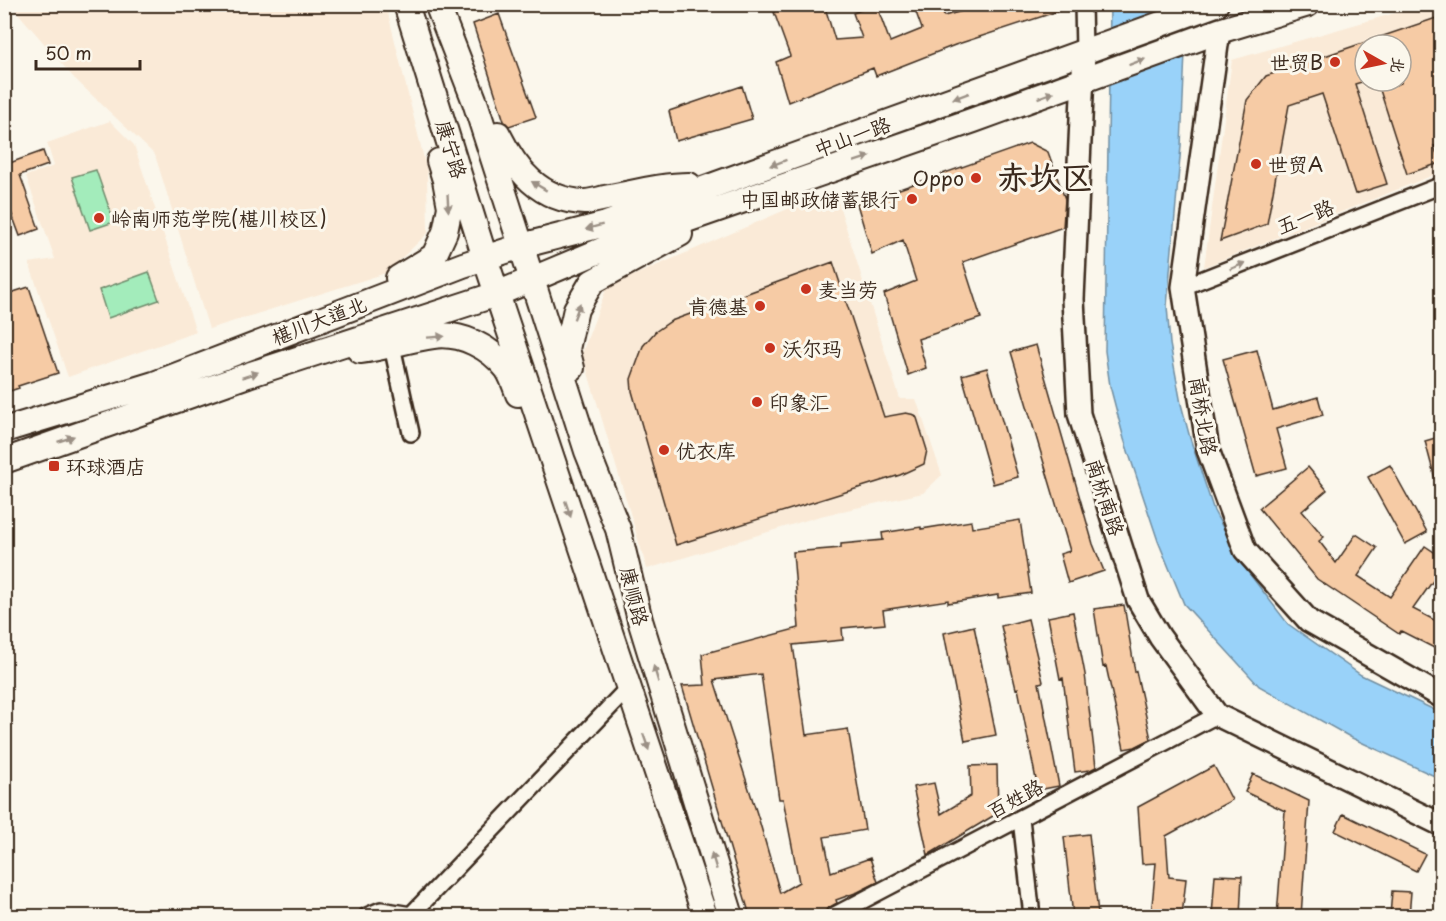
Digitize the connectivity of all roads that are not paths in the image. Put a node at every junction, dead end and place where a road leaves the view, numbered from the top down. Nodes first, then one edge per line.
1 (404, 4) edge
2 (437, 4) edge
3 (443, 4) edge
4 (1083, 4) edge
5 (1216, 4) edge
6 (1308, 4) edge
7 (1219, 31) junction
8 (1083, 51) junction
9 (1082, 82) junction
10 (1442, 184) edge
11 (723, 199) junction
12 (521, 246) junction
13 (485, 258) junction
14 (533, 278) junction
15 (1184, 287) junction
16 (497, 294) junction
17 (314, 322) junction
18 (383, 340) junction
19 (4, 430) edge
20 (411, 433) dead end
21 (8, 460) edge
22 (553, 464) junction
23 (618, 529) junction
24 (628, 688) junction
25 (1442, 697) edge
26 (1216, 715) junction
27 (1021, 819) junction
28 (1442, 825) edge
29 (367, 916) edge
30 (705, 916) edge
31 (731, 916) edge
32 (833, 916) edge
33 (1032, 916) edge

1 - 13 main road, 康宁路
1 -> 17 main road
2 - 12 main road, 康宁路
11 -> 3 main road
4 - 8 street, 南桥南路
5 - 8 main road, 中山一路
6 - 7 main road
9 -> 7 main road
7 - 15 street, 南桥北路
8 - 9 street, 南桥南路
8 -> 11 main road, 中山一路
11 -> 9 main road
9 - 26 street, 南桥南路
15 -> 10 street, 五一路
11 -> 12 main road, 中山一路
11 - 14 main road, 中山一路
23 -> 11 main road
12 - 13 main road, 中山一路
12 - 14 main road, 康宁路
13 - 16 main road, 康宁路
13 - 17 main road, 椹川大道北
14 - 16 main road, 中山一路
14 - 23 main road, 康顺路
15 - 25 street, 南桥北路
16 - 18 main road, 椹川大道北
16 - 22 main road, 康顺路
17 - 19 main road, 椹川大道北
18 - 20 street
21 -> 18 main road
18 -> 22 main road
22 -> 24 main road, 康顺路
31 -> 23 main road, 康顺路
24 - 29 street
24 -> 30 main road, 康顺路
26 - 27 street, 百姓路
26 - 28 street, 南桥南路
27 - 32 street, 百姓路
27 - 33 street

